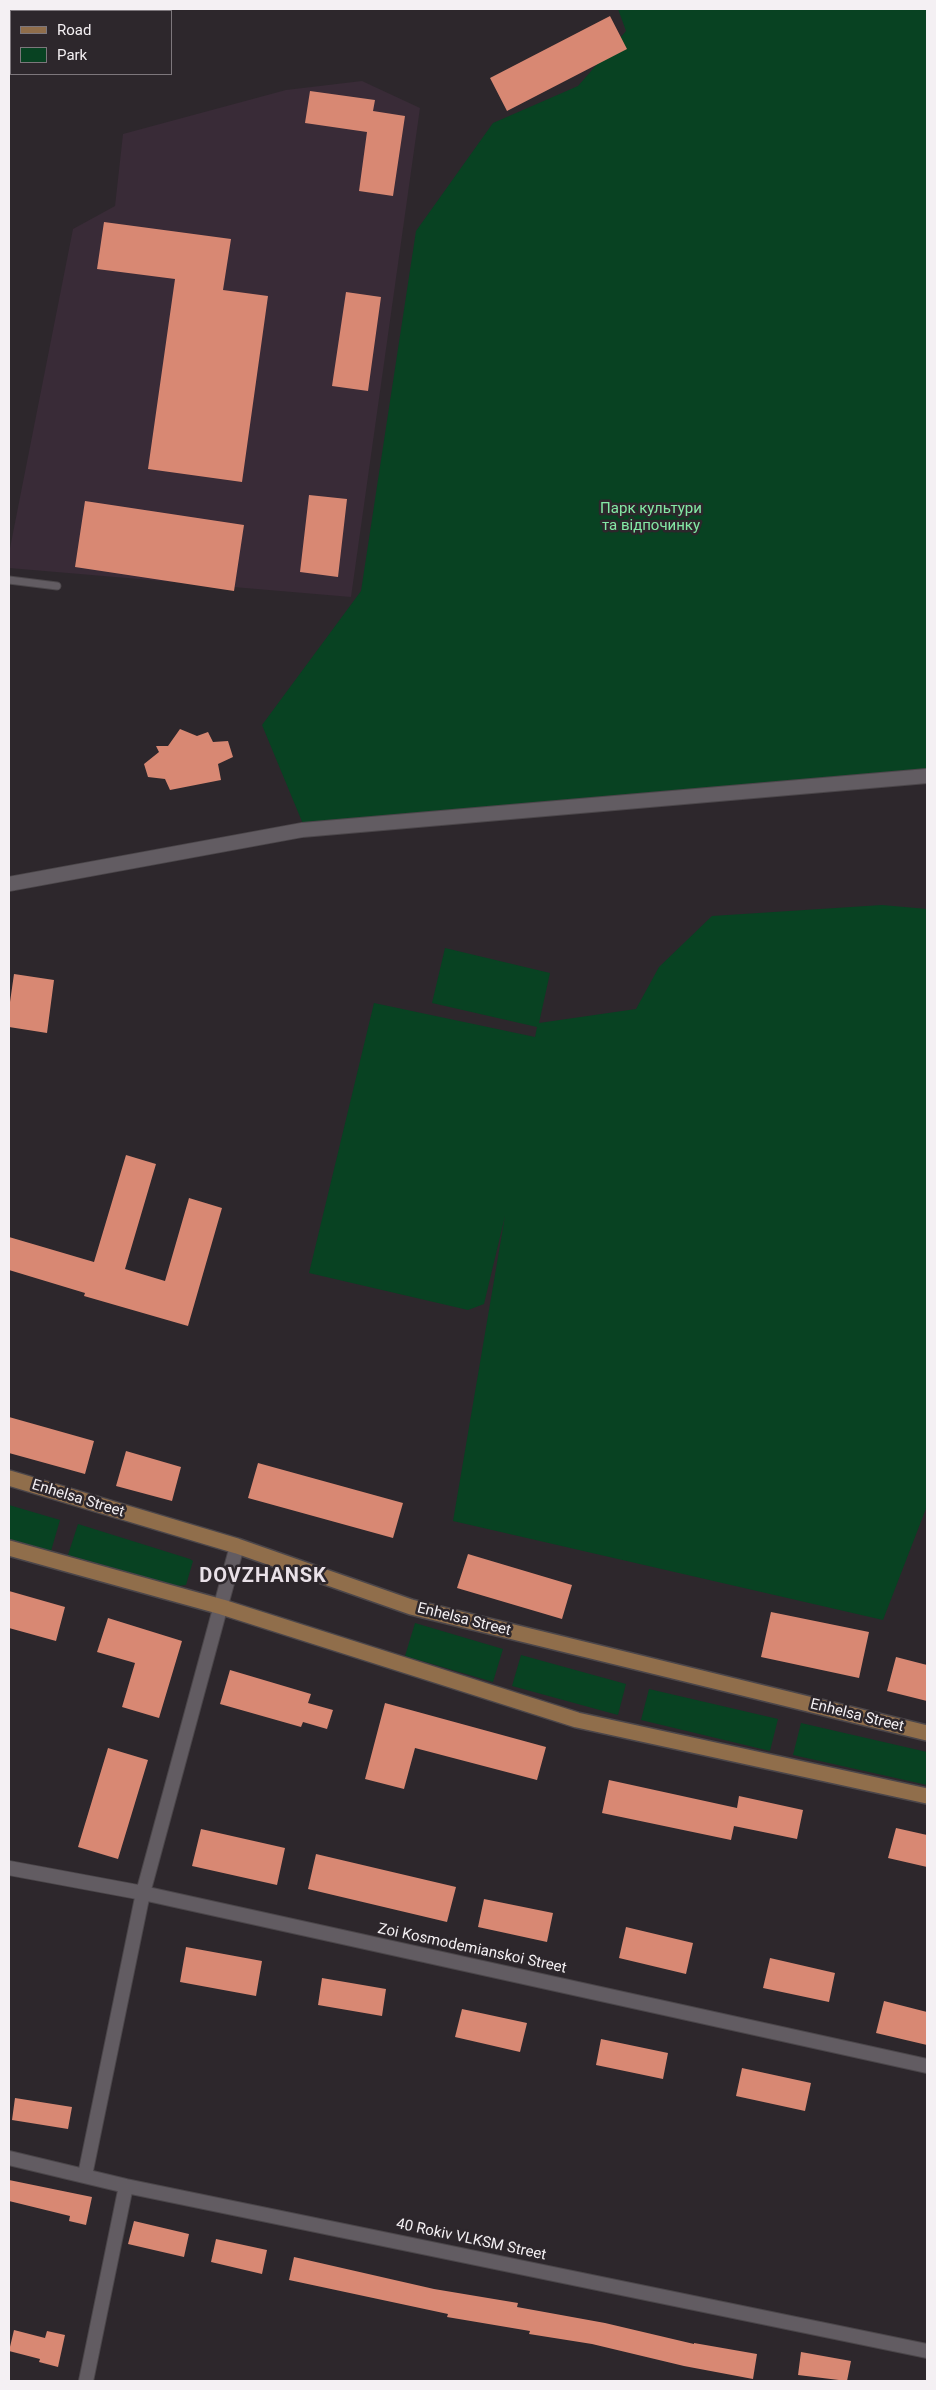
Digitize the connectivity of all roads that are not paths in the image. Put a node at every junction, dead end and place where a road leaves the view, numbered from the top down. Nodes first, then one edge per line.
1 (10, 28) edge
2 (9, 33) edge
3 (9, 580) edge
4 (57, 586) dead end
5 (927, 776) edge
6 (9, 884) edge
7 (9, 1478) edge
8 (237, 1546) junction
9 (9, 1548) edge
10 (222, 1607) junction
11 (927, 1732) edge
12 (927, 1796) edge
13 (9, 1868) edge
14 (144, 1893) junction
15 (927, 2066) edge
16 (9, 2158) edge
17 (85, 2175) junction
18 (126, 2186) junction
19 (927, 2350) edge
20 (86, 2381) edge

1 - 2 street
3 - 4 lane
5 - 6 street
7 - 8 street, Enhelsa Street
8 - 10 street
8 - 11 street, Enhelsa Street
9 - 10 street
10 - 12 street
10 - 14 street
13 - 14 street, Zoi Kosmodemianskoi Street
14 - 15 street, Zoi Kosmodemianskoi Street
14 - 17 street
16 - 17 street, 40 Rokiv VLKSM Street
17 - 18 street, 40 Rokiv VLKSM Street
18 - 19 street, 40 Rokiv VLKSM Street
18 - 20 street

